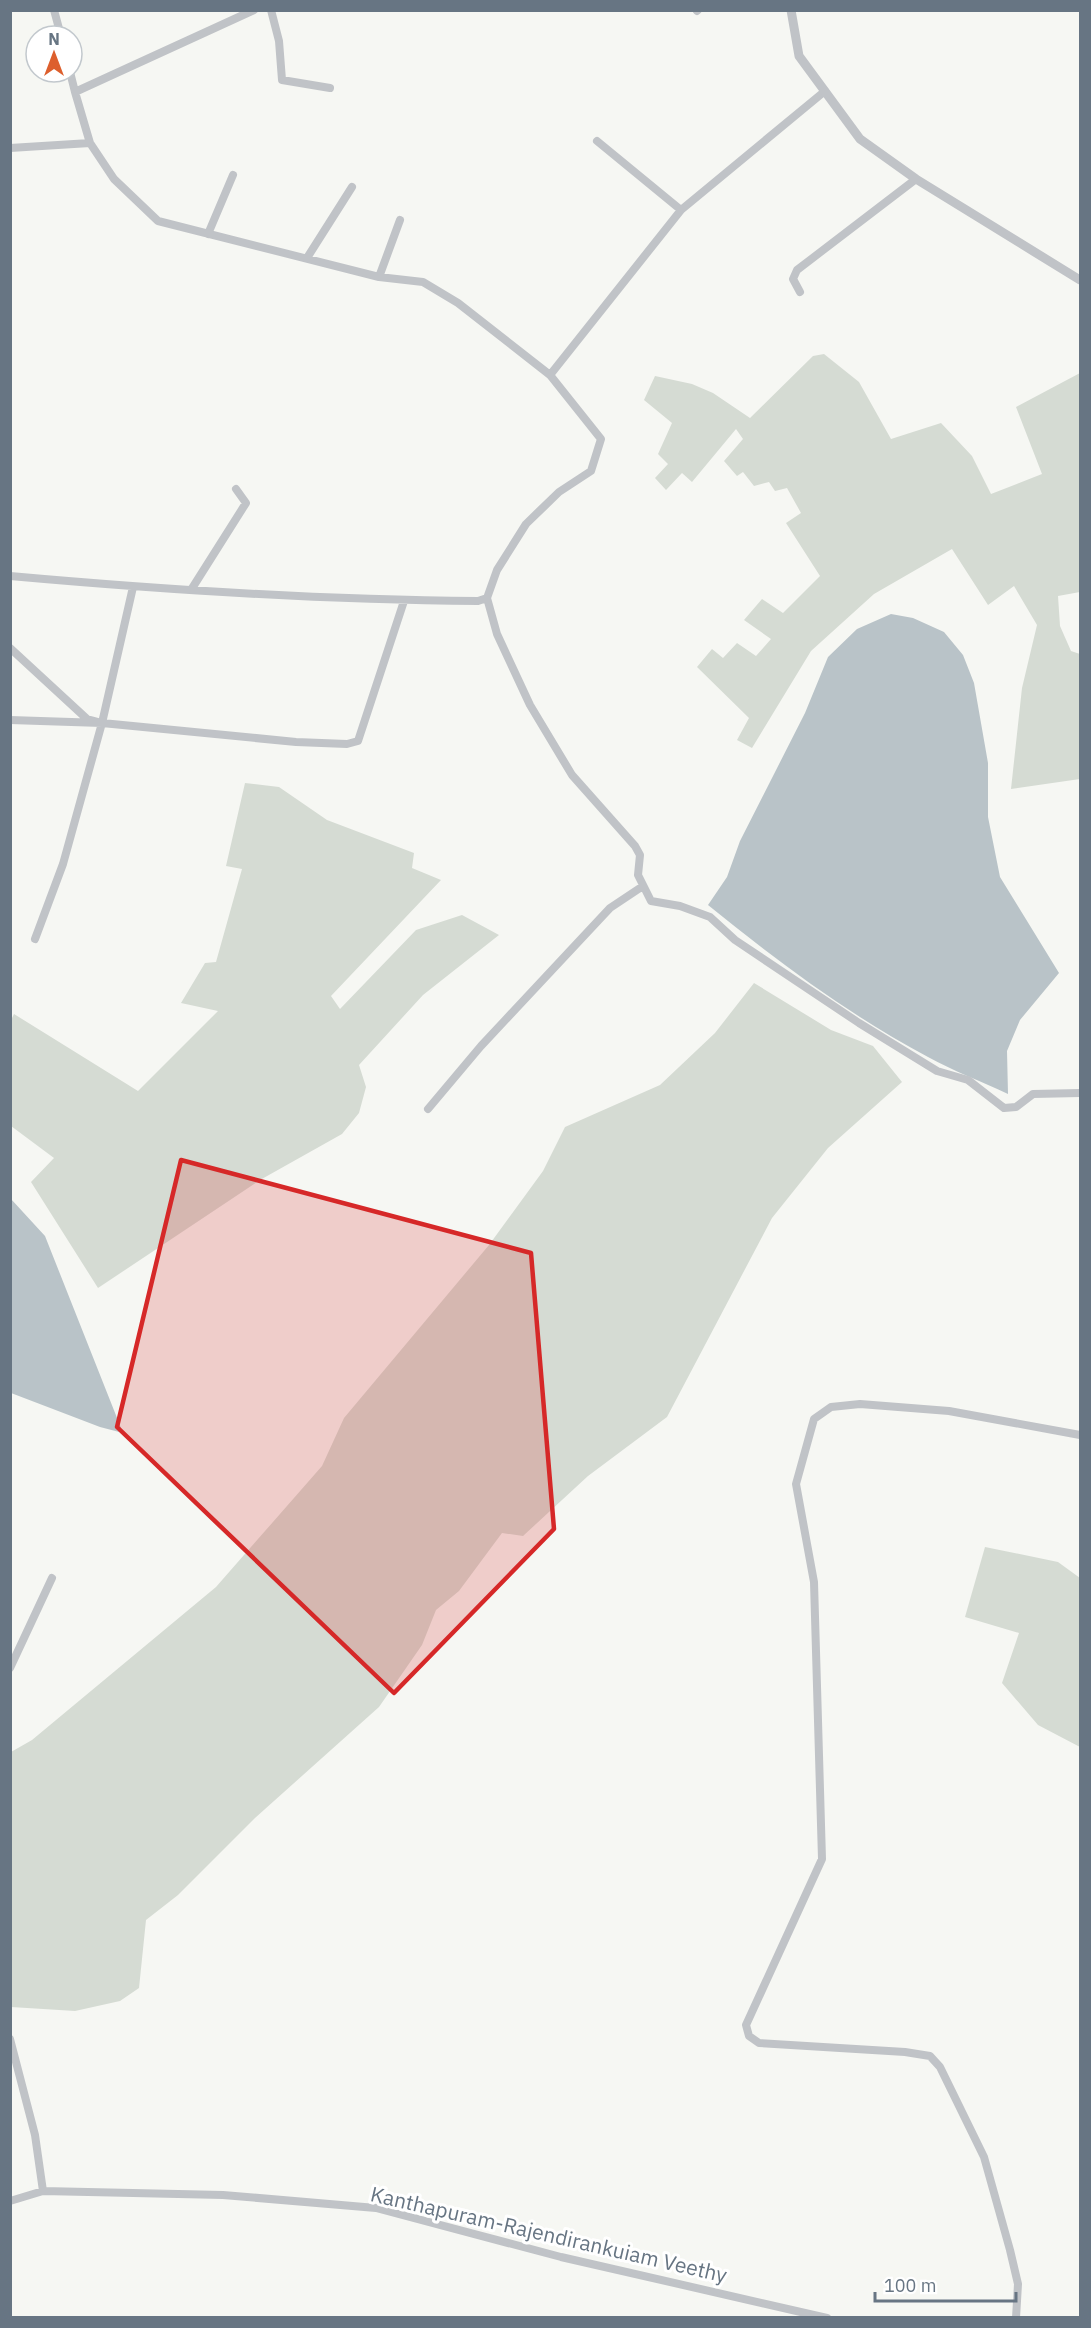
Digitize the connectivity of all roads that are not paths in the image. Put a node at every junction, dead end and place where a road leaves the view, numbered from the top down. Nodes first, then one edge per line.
1 (254, 10) edge
2 (271, 10) edge
3 (791, 10) edge
4 (73, 84) edge
5 (330, 88) dead end
6 (825, 91) junction
7 (75, 92) junction
8 (597, 141) dead end
9 (90, 143) junction
10 (10, 148) edge
11 (233, 175) dead end
12 (916, 179) junction
13 (352, 187) dead end
14 (681, 210) junction
15 (400, 220) dead end
16 (208, 234) junction
17 (307, 258) junction
18 (379, 277) junction
19 (1080, 280) edge
20 (800, 292) dead end
21 (550, 375) junction
22 (236, 489) dead end
23 (10, 576) edge
24 (133, 587) junction
25 (191, 590) junction
26 (487, 598) junction
27 (404, 601) junction
28 (10, 648) edge
29 (10, 720) edge
30 (102, 723) junction
31 (643, 886) junction
32 (35, 939) dead end
33 (1080, 1093) edge
34 (428, 1109) dead end
35 (1080, 1436) edge
36 (52, 1578) dead end
37 (10, 1668) edge
38 (10, 2039) edge
39 (43, 2191) junction
40 (10, 2201) edge
41 (807, 2315) edge
42 (828, 2318) edge
43 (1016, 2318) edge

1 - 7 street
2 - 5 street
3 - 6 street
4 - 7 street
6 - 12 street
6 - 14 street
7 - 9 street
8 - 14 street
9 - 10 street
9 - 16 street
11 - 16 street
12 - 19 street
12 - 20 street
13 - 17 street
14 - 21 street
15 - 18 street
16 - 17 street
17 - 18 street
18 - 21 street
21 - 26 street
22 - 25 street
23 - 24 street
24 - 25 street
24 - 30 street
25 - 27 street
26 - 27 street
26 - 31 street
27 - 30 street
28 - 30 street
29 - 30 street
30 - 32 street
31 - 33 street
31 - 34 street
35 - 43 street
36 - 37 street
38 - 39 street
39 - 40 street, Kanthapuram-Rajendirankuiam Veethy
39 - 41 street, Kanthapuram-Rajendirankuiam Veethy
41 - 42 street, Kanthapuram-Rajendirankuiam Veethy

